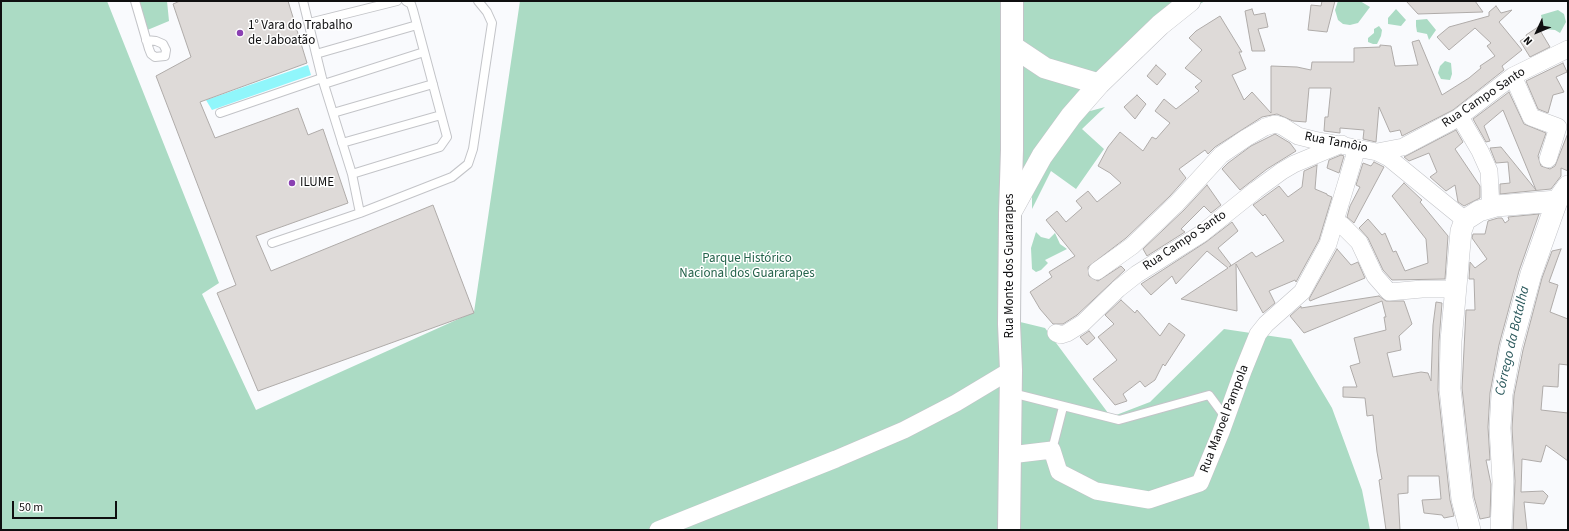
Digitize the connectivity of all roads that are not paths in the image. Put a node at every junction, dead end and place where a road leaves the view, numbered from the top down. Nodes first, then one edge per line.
1 (135, 1) edge
2 (303, 1) edge
3 (397, 1) edge
4 (406, 1) edge
5 (478, 1) edge
6 (1012, 1) edge
7 (1190, 1) edge
8 (309, 23) junction
9 (417, 25) junction
10 (146, 40) dead end
11 (1012, 46) junction
12 (1568, 49) edge
13 (424, 52) junction
14 (316, 54) junction
15 (1513, 76) junction
16 (323, 81) junction
17 (433, 84) junction
18 (1099, 84) junction
19 (220, 113) dead end
20 (333, 113) junction
21 (441, 115) junction
22 (1460, 117) junction
23 (342, 143) junction
24 (1350, 146) junction
25 (1377, 152) junction
26 (1548, 160) dead end
27 (352, 174) junction
28 (1562, 193) edge
29 (1491, 207) junction
30 (360, 212) junction
31 (1010, 214) junction
32 (1466, 220) junction
33 (1334, 224) junction
34 (272, 243) dead end
35 (1097, 271) dead end
36 (1455, 296) junction
37 (1056, 333) dead end
38 (1011, 370) junction
39 (1011, 393) junction
40 (1063, 407) junction
41 (1226, 419) junction
42 (1052, 450) junction
43 (1010, 455) junction
44 (658, 530) edge
45 (1009, 530) edge
46 (1470, 530) edge
47 (1501, 530) edge

1 - 10 lane
2 - 8 lane
3 - 8 lane
4 - 9 lane
5 - 30 lane
6 - 11 main road, Rua Monte dos Guararapes
7 - 18 street
8 - 14 lane
9 - 13 lane
9 - 14 lane
11 - 18 street
11 - 31 main road, Rua Monte dos Guararapes
12 - 15 street, Rua Campo Santo
13 - 16 lane
13 - 17 lane
14 - 16 lane
15 - 22 street, Rua Campo Santo
15 - 26 street
16 - 19 lane
16 - 20 lane
17 - 20 lane
17 - 21 lane
18 - 31 street
20 - 23 lane
21 - 23 lane
21 - 27 lane
22 - 25 street, Rua Campo Santo
22 - 29 street
23 - 27 lane
24 - 25 street, Rua Tamôio
24 - 33 street
24 - 35 street, Rua Tamôio
24 - 37 street, Rua Campo Santo
25 - 32 street, Rua Tamôio
27 - 30 lane
28 - 29 street
28 - 47 street
29 - 32 street
30 - 34 lane
31 - 38 main road, Rua Monte dos Guararapes
32 - 36 street
33 - 36 street
33 - 41 street, Rua Manoel Pampola
36 - 46 street
38 - 39 main road, Rua Monte dos Guararapes
38 - 44 street
39 - 40 lane
39 - 43 main road, Rua Monte dos Guararapes
40 - 41 lane
40 - 42 lane
41 - 42 street, Rua Manoel Pampola
42 - 43 street
43 - 45 main road, Rua Monte dos Guararapes

